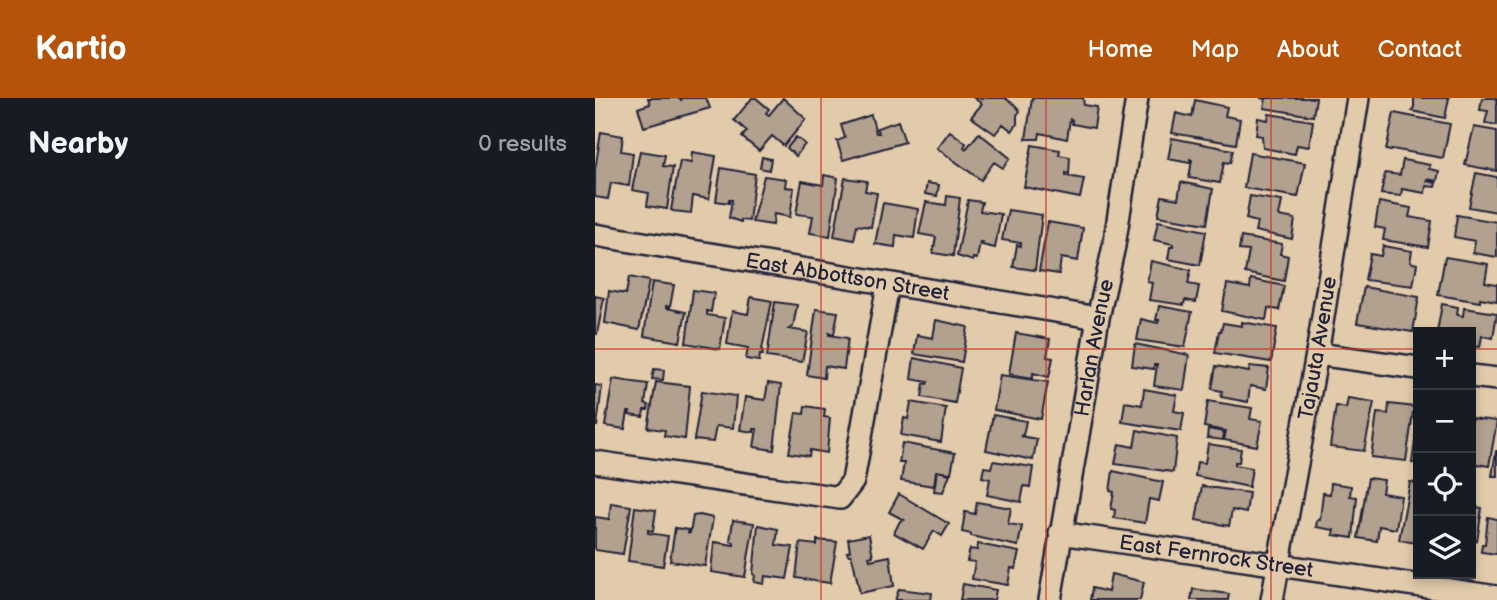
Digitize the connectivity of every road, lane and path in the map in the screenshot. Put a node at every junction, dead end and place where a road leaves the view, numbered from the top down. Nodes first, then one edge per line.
1 (1137, 98) edge
2 (1357, 98) edge
3 (595, 235) edge
4 (888, 285) junction
5 (1098, 318) junction
6 (1317, 354) junction
7 (1413, 367) edge
8 (1476, 377) edge
9 (1497, 379) edge
10 (595, 462) edge
11 (1060, 533) junction
12 (1279, 564) junction
13 (1497, 597) edge
14 (1050, 600) edge
15 (1272, 600) edge

1 - 5 street, Harlan Avenue
2 - 6 street, Tajauta Avenue
3 - 4 street, East Abbottson Street
4 - 5 street, East Abbottson Street
4 - 10 street
5 - 11 street, Harlan Avenue
6 - 7 street
6 - 12 street, Tajauta Avenue
8 - 9 street
11 - 12 street, East Fernrock Street
11 - 14 street, Harlan Avenue
12 - 13 street, East Fernrock Street
12 - 15 street, Tajauta Avenue

